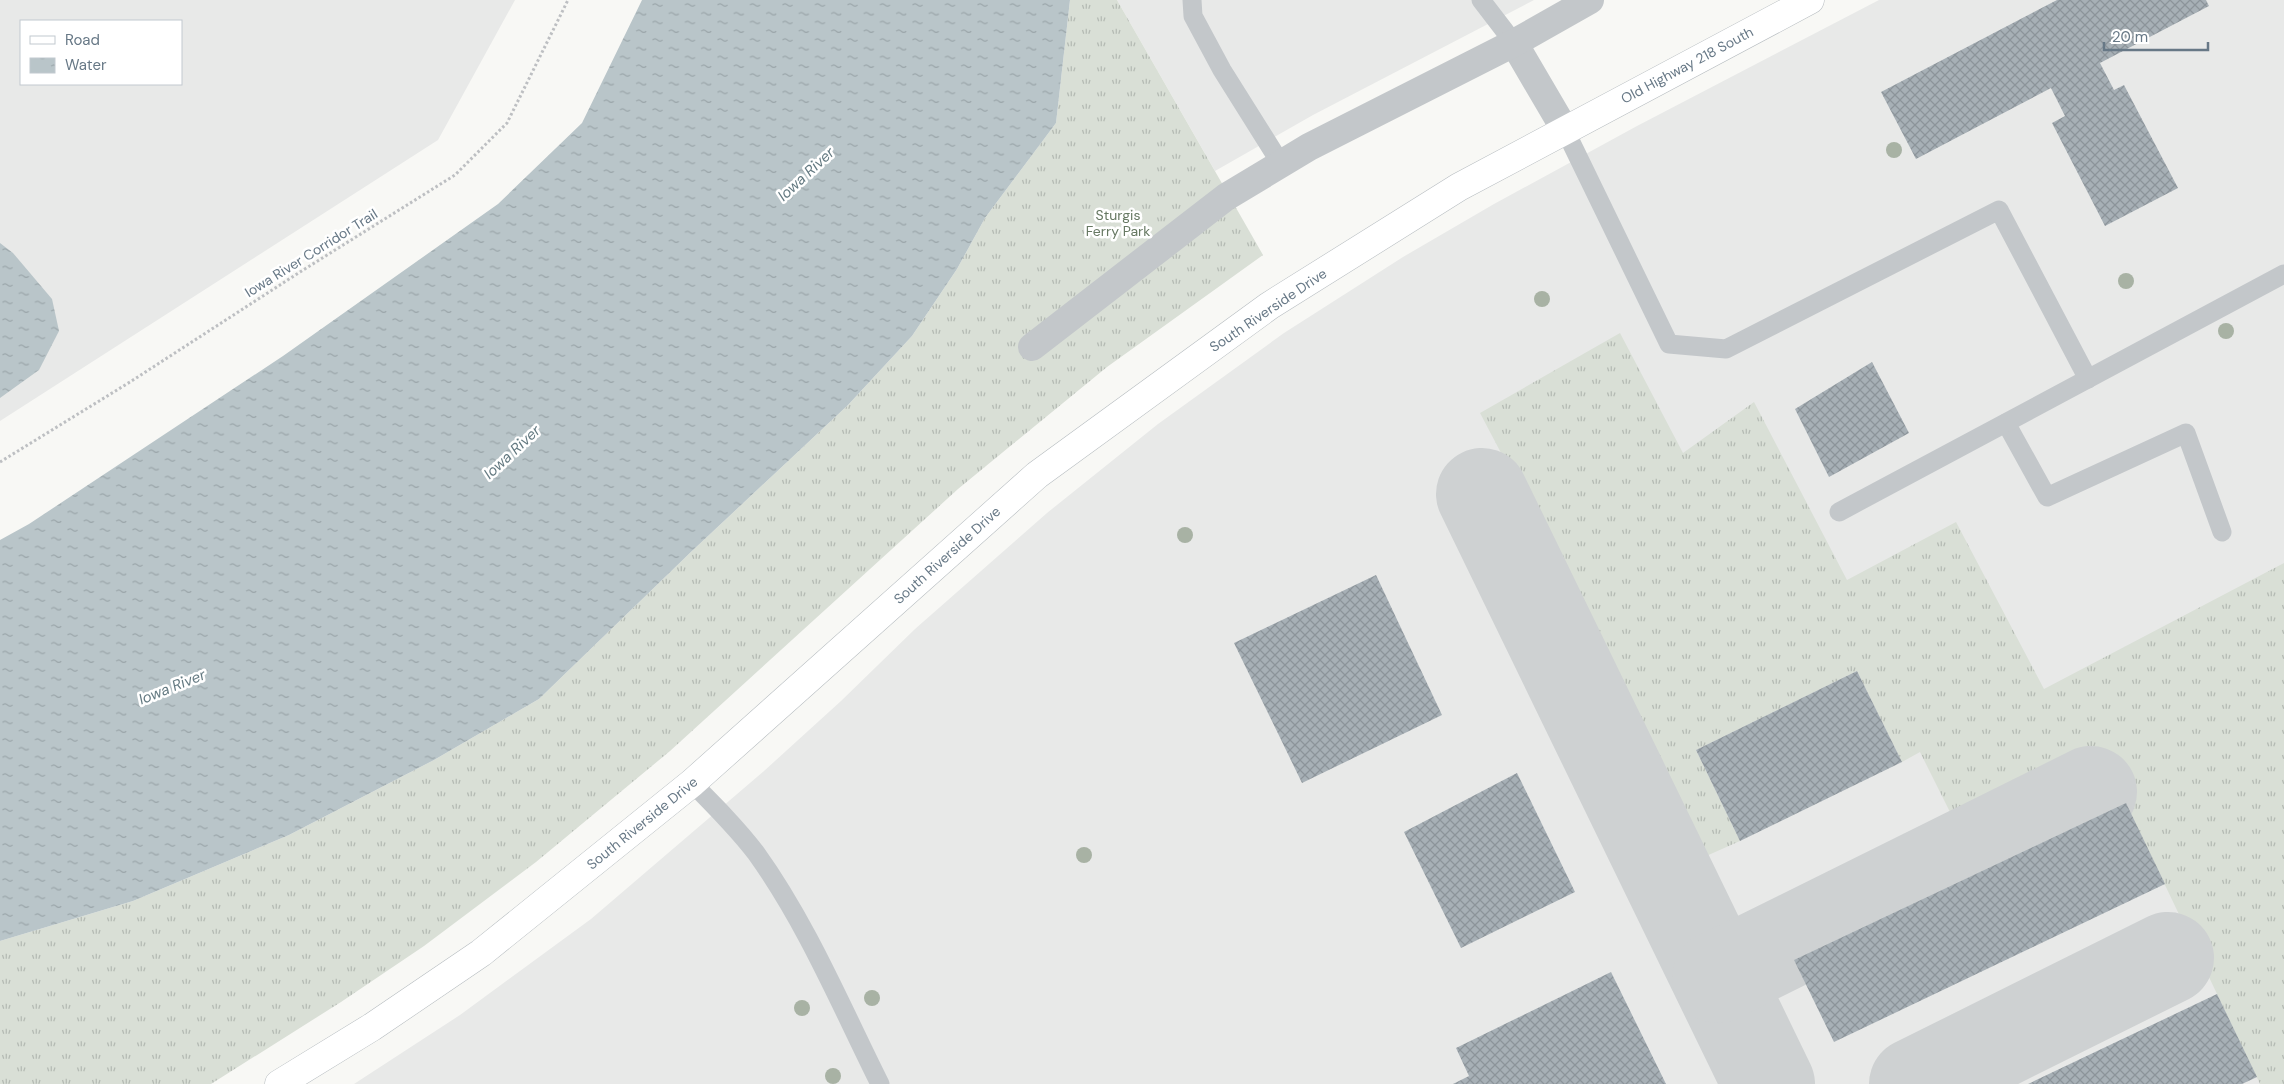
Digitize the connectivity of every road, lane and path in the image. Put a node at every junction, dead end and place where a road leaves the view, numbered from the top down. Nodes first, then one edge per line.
1 (568, 0) edge
2 (1192, 0) edge
3 (1481, 0) edge
4 (1590, 0) edge
5 (1810, 0) edge
6 (1514, 43) junction
7 (1564, 130) junction
8 (1281, 164) junction
9 (2284, 274) edge
10 (1032, 347) dead end
11 (2088, 379) junction
12 (2006, 423) junction
13 (0, 462) edge
14 (1839, 512) dead end
15 (2222, 532) dead end
16 (692, 783) junction
17 (279, 1084) edge
18 (880, 1084) edge

1 - 13 path, Iowa River Corridor Trail
2 - 8 lane
3 - 6 lane
4 - 6 street
5 - 7 main road, Old Highway 218 South
6 - 7 street
6 - 8 street
7 - 11 lane
7 - 16 main road, South Riverside Drive
8 - 10 street
9 - 11 lane
11 - 12 lane
12 - 14 lane
12 - 15 lane
16 - 17 main road, South Riverside Drive
16 - 18 lane

